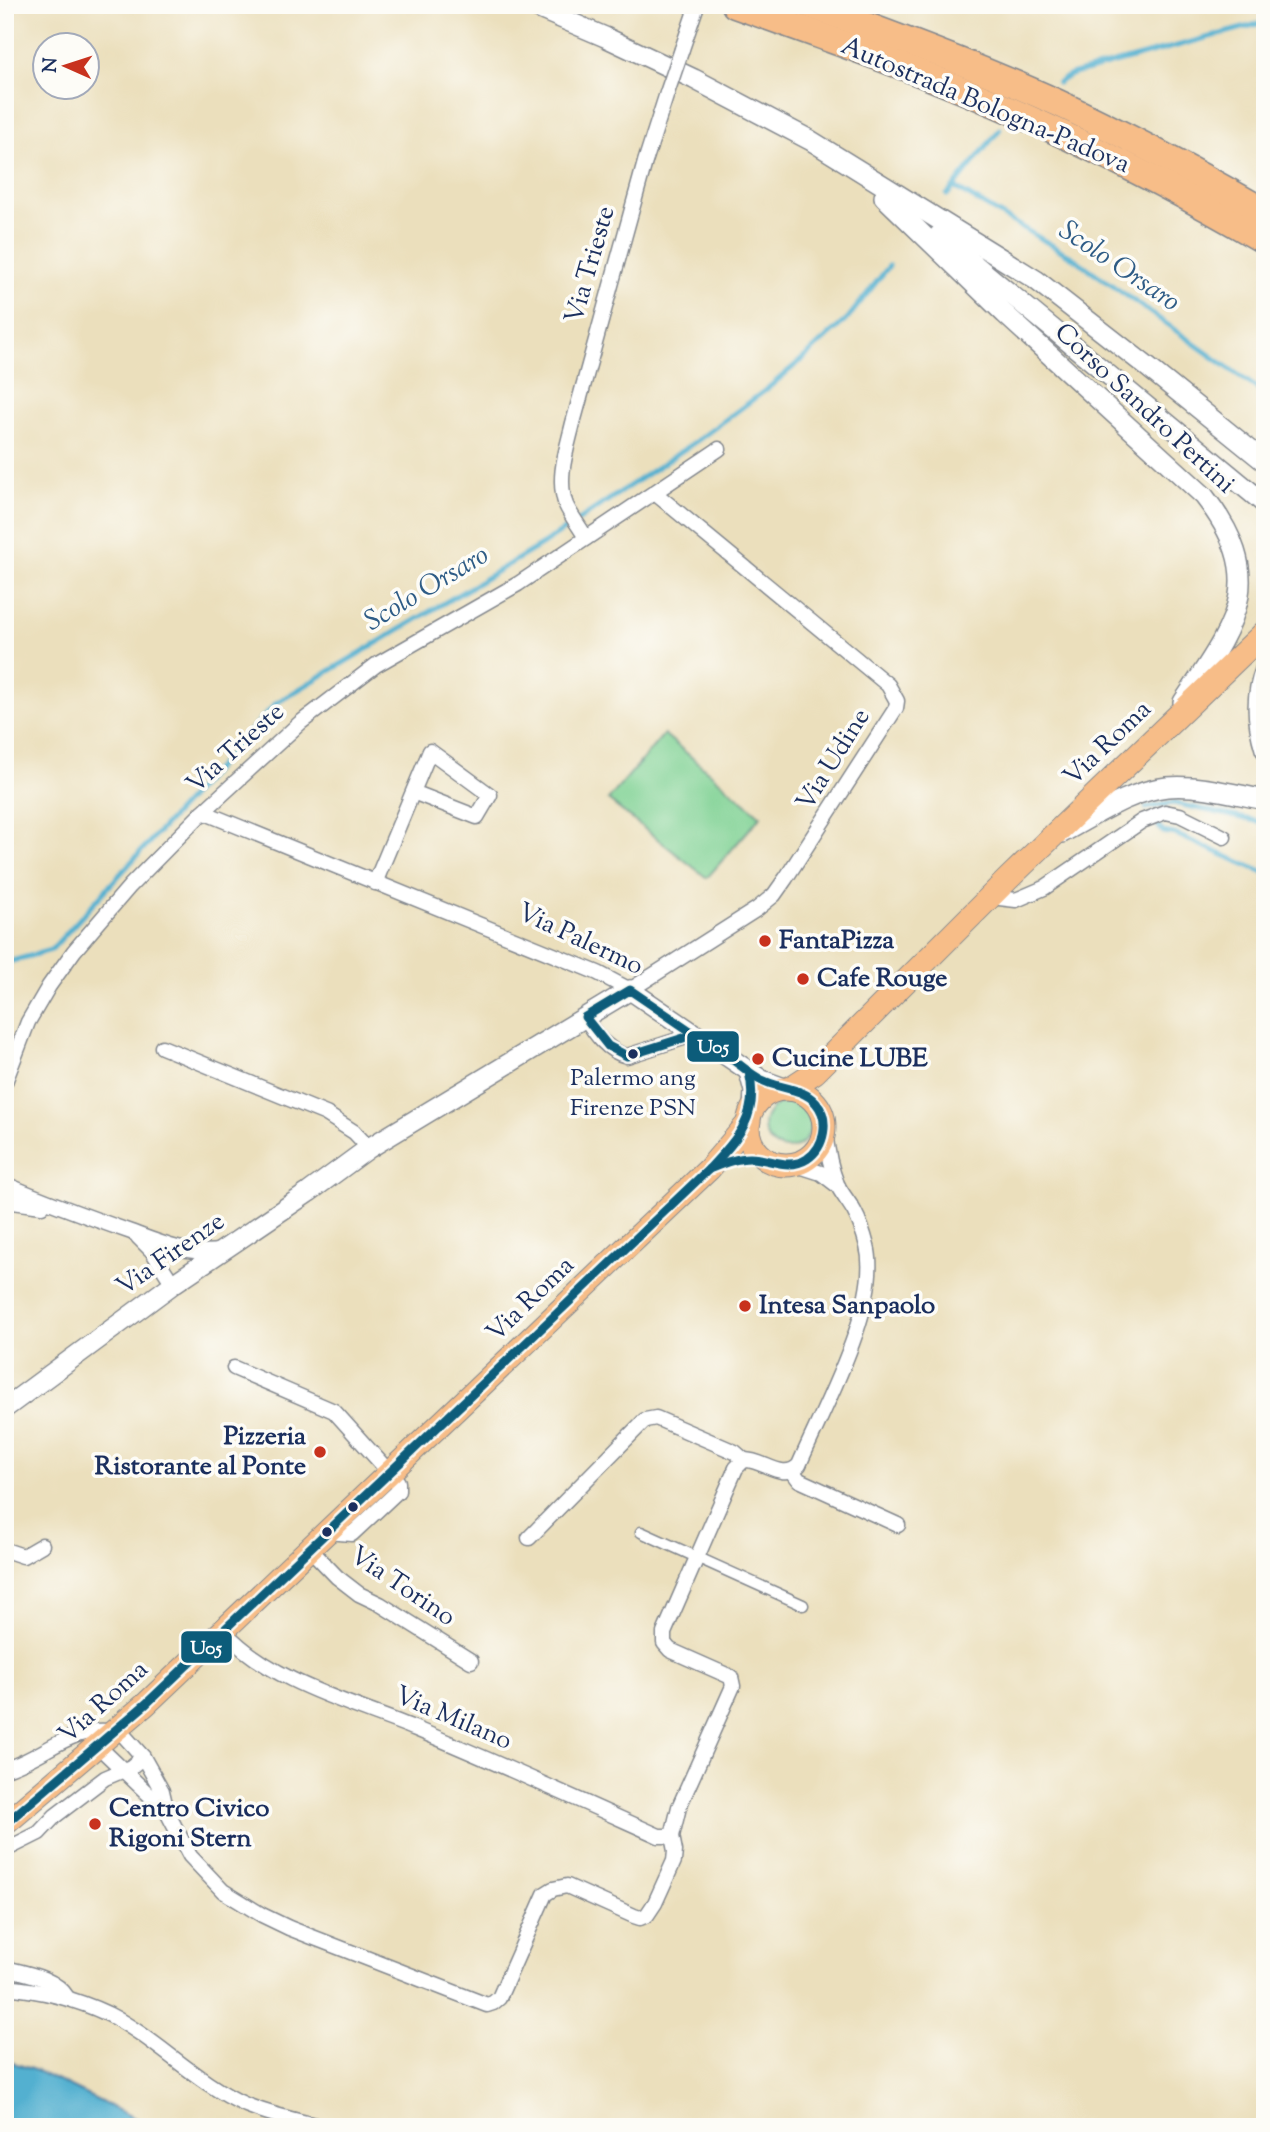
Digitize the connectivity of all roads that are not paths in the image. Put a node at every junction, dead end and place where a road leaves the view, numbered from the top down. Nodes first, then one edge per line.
1 (530, 5) edge
2 (697, 5) edge
3 (735, 5) edge
4 (811, 5) edge
5 (859, 172) junction
6 (1265, 212) edge
7 (1265, 241) edge
8 (719, 449) dead end
9 (1265, 462) edge
10 (656, 494) junction
11 (1265, 504) edge
12 (583, 533) junction
13 (1265, 632) edge
14 (1263, 674) edge
15 (1162, 732) junction
16 (1265, 749) edge
17 (413, 792) junction
18 (1265, 800) edge
19 (202, 812) junction
20 (1224, 837) dead end
21 (1052, 838) junction
22 (375, 883) junction
23 (991, 897) junction
24 (630, 990) junction
25 (585, 1017) junction
26 (696, 1034) junction
27 (162, 1047) dead end
28 (839, 1047) junction
29 (749, 1072) junction
30 (5, 1082) edge
31 (786, 1088) junction
32 (751, 1115) junction
33 (824, 1124) junction
34 (369, 1148) junction
35 (769, 1161) junction
36 (793, 1164) junction
37 (709, 1169) junction
38 (5, 1184) edge
39 (838, 1186) junction
40 (5, 1201) edge
41 (68, 1211) junction
42 (131, 1233) junction
43 (166, 1245) junction
44 (222, 1250) junction
45 (179, 1280) junction
46 (234, 1368) dead end
47 (5, 1408) edge
48 (744, 1460) junction
49 (391, 1472) junction
50 (793, 1472) junction
51 (898, 1525) dead end
52 (640, 1532) dead end
53 (529, 1538) dead end
54 (42, 1545) dead end
55 (309, 1548) junction
56 (5, 1550) edge
57 (698, 1556) junction
58 (803, 1605) dead end
59 (223, 1631) junction
60 (471, 1661) dead end
61 (110, 1735) junction
62 (143, 1758) junction
63 (5, 1769) edge
64 (124, 1770) junction
65 (167, 1812) junction
66 (5, 1824) edge
67 (672, 1836) junction
68 (5, 1850) edge
69 (5, 1968) edge
70 (5, 1987) edge
71 (68, 1998) junction
72 (323, 2127) edge

1 - 5 street, Corso Sandro Pertini
2 - 12 street, Via Trieste, bridge
3 - 7 highway, Autostrada Bologna-Padova
4 - 6 highway, Autostrada Bologna-Padova
5 - 9 street, Corso Sandro Pertini
5 - 11 street, Corso Sandro Pertini
5 - 15 street, Corso Sandro Pertini
8 - 10 street, Via Trieste
10 - 12 street, Via Trieste
10 - 24 street, Via Udine
12 - 19 street, Via Trieste
13 - 15 main road, Via Roma
14 - 16 street
15 - 21 main road, Via Roma
17 - 17 street
17 - 22 street
18 - 21 street
19 - 22 street, Via Palermo
19 - 30 street, Via Trieste
20 - 23 street
21 - 23 main road, Via Roma
22 - 24 street, Via Palermo
23 - 28 main road, Via Roma
24 - 25 street, Via Firenze
24 - 26 street, Via Palermo
25 - 26 street
25 - 34 street, Via Firenze
26 - 29 street, Via Palermo
27 - 34 street
28 - 31 main road, Via Roma
28 - 33 main road, Via Roma
29 - 31 street, Via Palermo
29 - 32 street
31 - 32 main road
31 - 33 main road
32 - 35 main road
32 - 37 main road, Via Roma
33 - 36 main road
33 - 39 street
34 - 44 street, Via Firenze
35 - 36 main road
35 - 37 main road, Via Roma
36 - 39 street
37 - 49 main road, Via Roma
38 - 41 street
39 - 50 street
40 - 41 street
41 - 42 street
42 - 43 street
42 - 45 street
43 - 44 street
43 - 45 street
44 - 45 street, Via Firenze
45 - 47 street, Via Firenze
46 - 49 street
48 - 50 street
48 - 53 street
48 - 57 street
49 - 55 main road, Via Roma
50 - 51 street
52 - 57 street
54 - 56 street
55 - 59 main road, Via Roma
55 - 60 street, Via Torino
57 - 58 street
57 - 67 street
59 - 61 main road, Via Roma
59 - 67 street, Via Milano
61 - 62 street
61 - 63 street
61 - 64 street
61 - 66 main road, Via Roma
62 - 64 street
62 - 65 street
64 - 65 street
64 - 68 street
65 - 67 street
69 - 71 street
70 - 71 street
71 - 72 street

